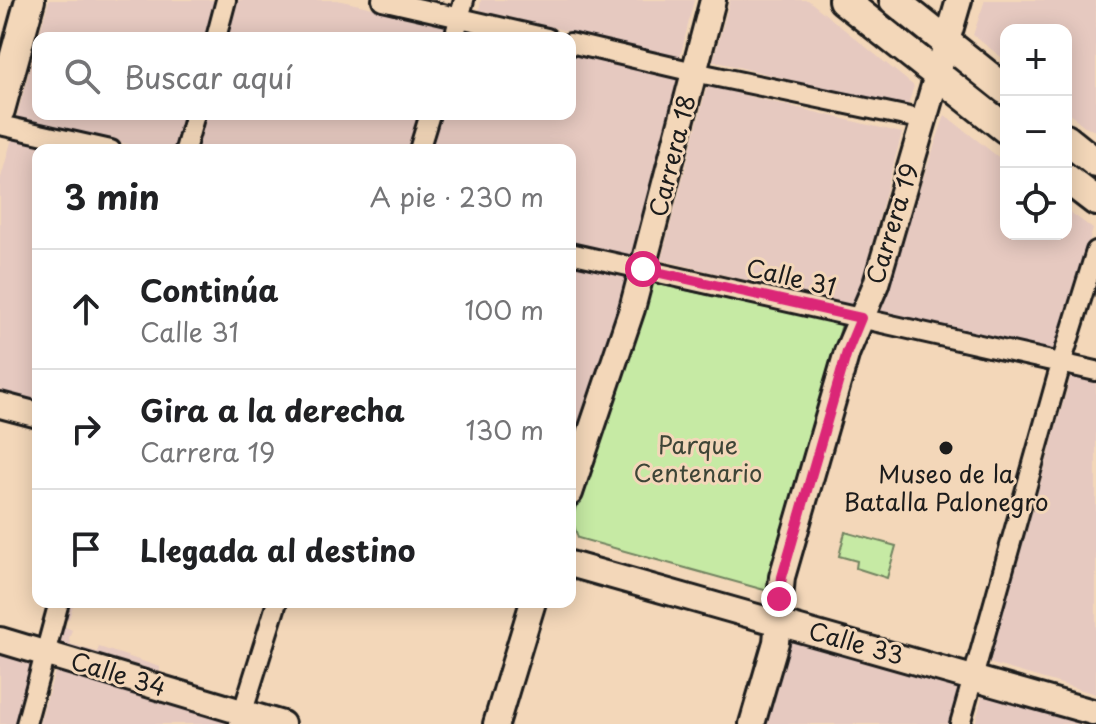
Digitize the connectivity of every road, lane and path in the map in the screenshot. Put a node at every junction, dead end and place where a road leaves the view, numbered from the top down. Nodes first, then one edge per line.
1 (30, 0) edge
2 (226, 0) edge
3 (382, 0) edge
4 (713, 0) edge
5 (843, 0) edge
6 (894, 0) edge
7 (959, 0) edge
8 (462, 9) edge
9 (218, 32) edge
10 (456, 32) edge
11 (529, 32) edge
12 (947, 42) junction
13 (576, 44) edge
14 (694, 72) junction
15 (937, 75) junction
16 (1000, 85) edge
17 (0, 110) edge
18 (193, 120) edge
19 (428, 120) edge
20 (924, 120) junction
21 (1000, 124) edge
22 (0, 125) edge
23 (84, 144) edge
24 (187, 144) edge
25 (421, 144) edge
26 (1072, 144) edge
27 (1096, 163) edge
28 (1072, 183) edge
29 (1096, 201) edge
30 (1096, 251) edge
31 (576, 254) edge
32 (643, 269) junction
33 (861, 318) junction
34 (1061, 364) junction
35 (1096, 371) edge
36 (0, 405) edge
37 (32, 413) edge
38 (576, 475) edge
39 (576, 566) edge
40 (57, 608) edge
41 (275, 608) edge
42 (531, 608) edge
43 (779, 622) junction
44 (0, 640) edge
45 (45, 653) junction
46 (973, 678) junction
47 (1096, 713) edge
48 (241, 718) edge
49 (26, 724) edge
50 (282, 724) edge
51 (496, 724) edge
52 (752, 724) edge
53 (960, 724) edge

1 - 17 main road
2 - 9 street
3 - 8 street
4 - 14 street, Carrera 18
5 - 15 main road
6 - 12 main road
7 - 12 street, Carrera 19
8 - 10 street
8 - 11 street
12 - 15 street, Carrera 19
12 - 16 main road
13 - 14 street
14 - 20 street
14 - 32 street, Carrera 18
15 - 20 street, Carrera 19
15 - 21 main road
18 - 24 street
19 - 25 street
20 - 33 street, Carrera 19
22 - 23 street
26 - 27 main road
28 - 29 main road
30 - 34 street
31 - 32 street, Calle 31
32 - 33 street, Calle 31
32 - 38 street, Carrera 18
33 - 34 street, Calle 31
33 - 43 street, Carrera 19
34 - 35 street, Calle 31
34 - 46 street
36 - 37 street
39 - 43 street, Calle 33
40 - 45 street
41 - 48 street
42 - 51 street
43 - 46 street, Calle 33
43 - 52 street, Carrera 19
44 - 45 street, Calle 34
45 - 48 street, Calle 34
45 - 49 street
46 - 47 street, Calle 33
46 - 53 street
48 - 50 street, Calle 34

